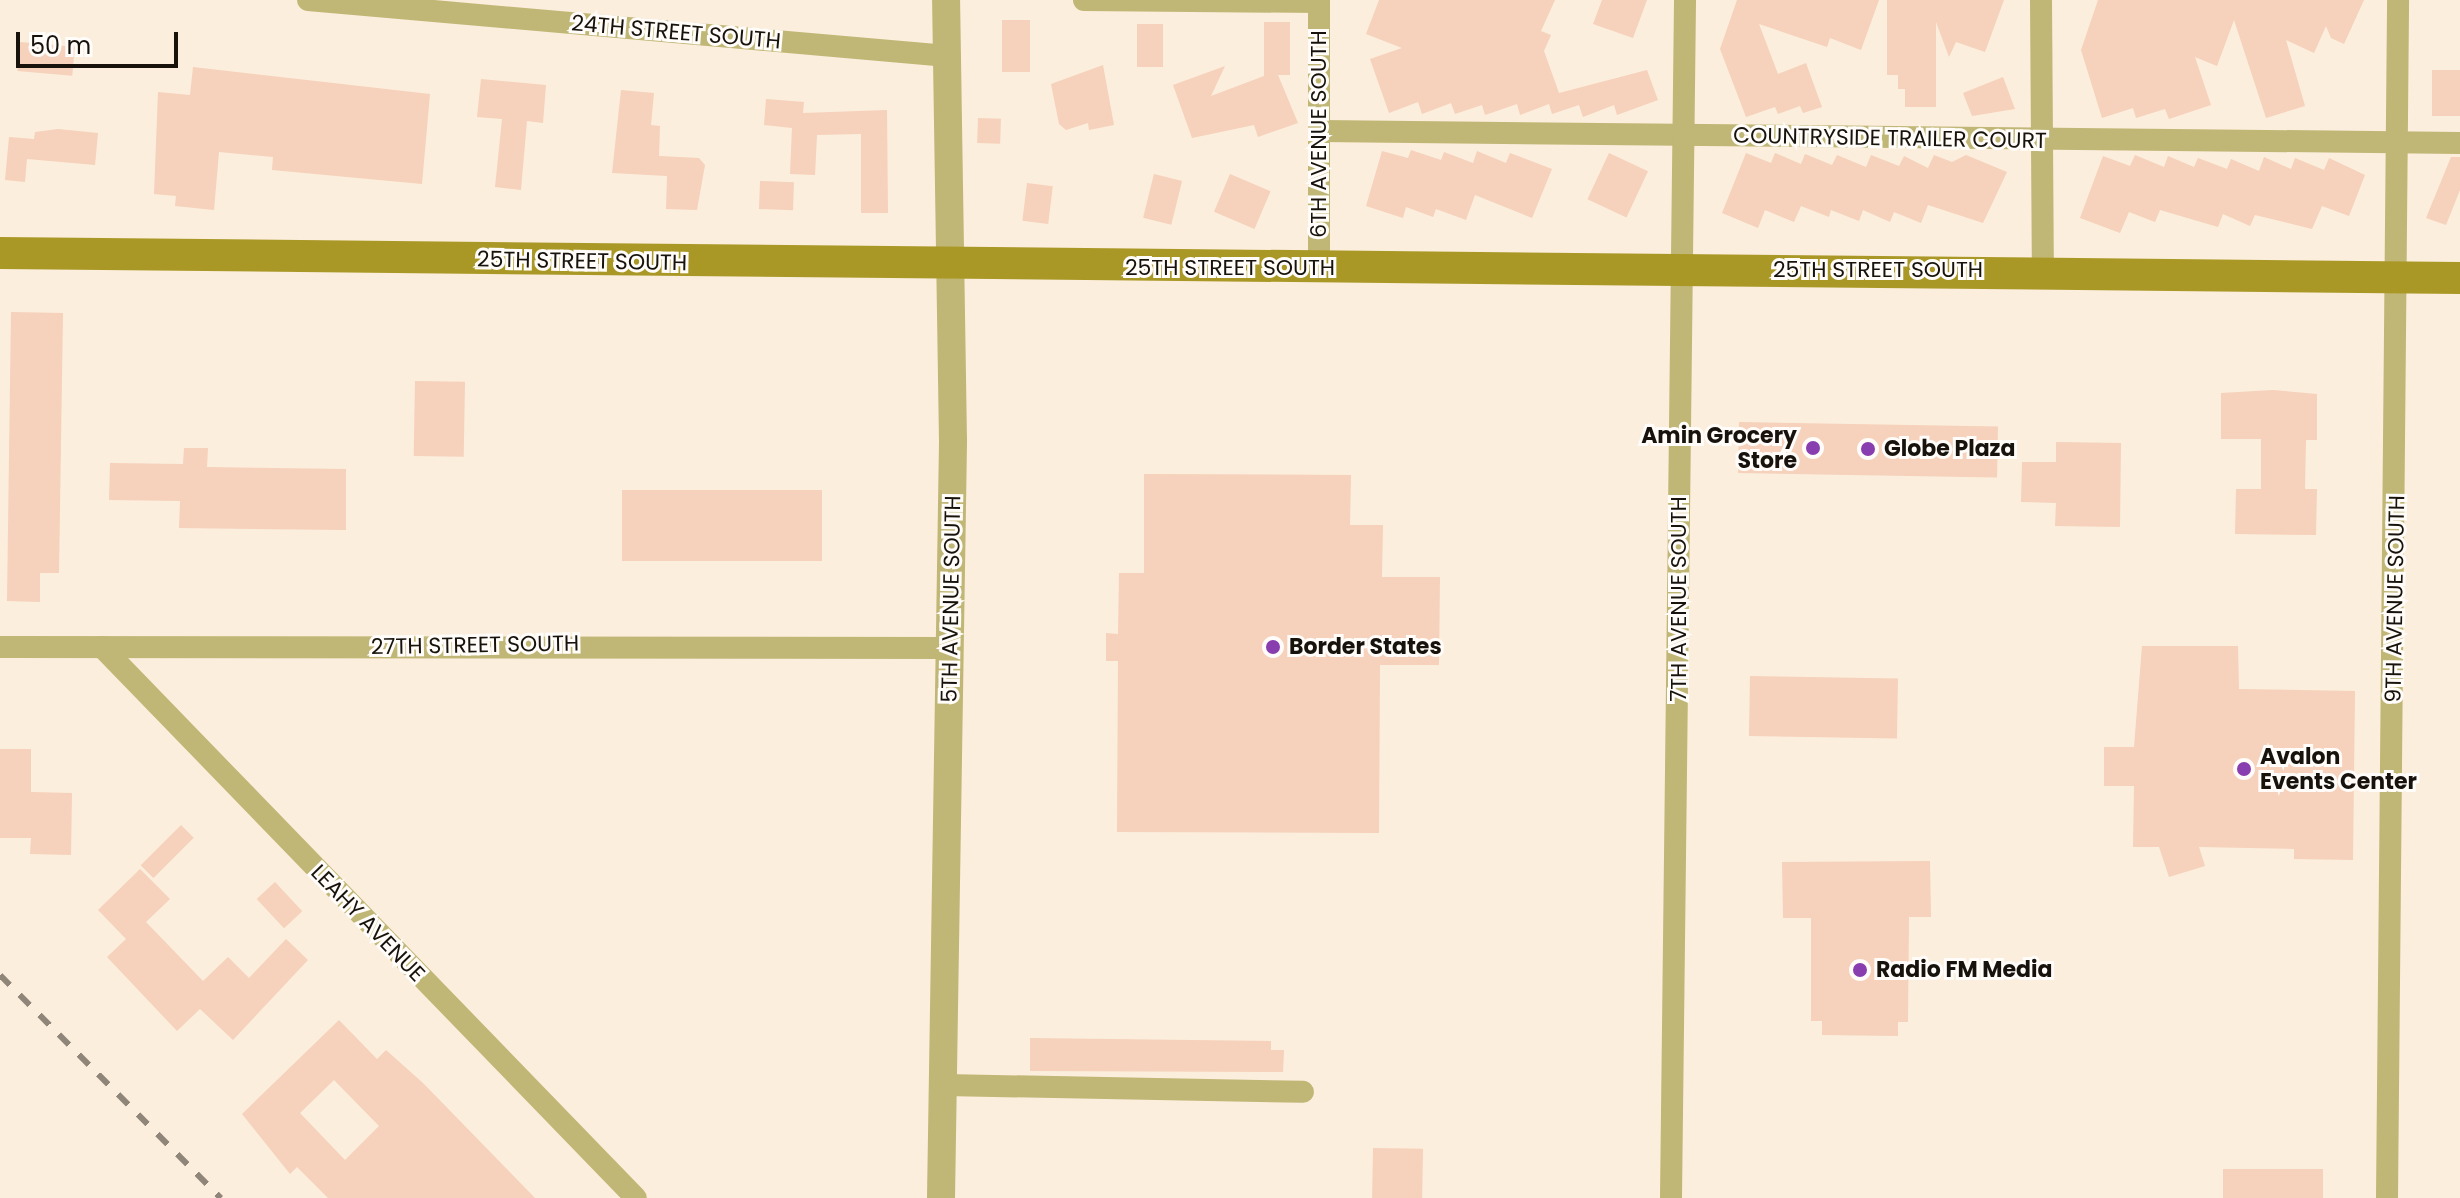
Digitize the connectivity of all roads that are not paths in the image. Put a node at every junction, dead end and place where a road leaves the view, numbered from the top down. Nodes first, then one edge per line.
1 (308, 0) edge
2 (946, 0) edge
3 (1084, 0) edge
4 (1685, 0) edge
5 (2041, 0) edge
6 (2398, 0) edge
7 (1319, 1) edge
8 (948, 56) junction
9 (1321, 131) junction
10 (1684, 135) junction
11 (2042, 140) junction
12 (2398, 142) junction
13 (2460, 143) edge
14 (0, 253) edge
15 (951, 267) junction
16 (1319, 268) junction
17 (1683, 269) junction
18 (2043, 270) junction
19 (2398, 277) junction
20 (2460, 278) edge
21 (0, 647) edge
22 (102, 647) junction
23 (951, 648) junction
24 (945, 1085) junction
25 (1303, 1092) dead end
26 (636, 1198) edge
27 (941, 1198) edge
28 (1671, 1198) edge
29 (2387, 1198) edge

1 - 8 street, 24TH STREET SOUTH
2 - 8 street, 5TH AVENUE SOUTH
3 - 7 street
4 - 10 street, 7TH AVENUE SOUTH
5 - 11 street
6 - 12 street, 9TH AVENUE SOUTH
7 - 9 street, 6TH AVENUE SOUTH
8 - 15 street, 5TH AVENUE SOUTH
9 - 10 street, COUNTRYSIDE TRAILER COURT
9 - 16 street, 6TH AVENUE SOUTH
10 - 11 street, COUNTRYSIDE TRAILER COURT
10 - 17 street, 7TH AVENUE SOUTH
11 - 12 street, COUNTRYSIDE TRAILER COURT
11 - 18 street
12 - 13 street, COUNTRYSIDE TRAILER COURT
12 - 19 street, 9TH AVENUE SOUTH
14 - 15 main road, 25TH STREET SOUTH
15 - 16 main road, 25TH STREET SOUTH
15 - 23 street, 5TH AVENUE SOUTH
16 - 17 main road, 25TH STREET SOUTH
17 - 18 main road, 25TH STREET SOUTH
17 - 28 street, 7TH AVENUE SOUTH
18 - 19 main road, 25TH STREET SOUTH
19 - 20 main road, 25TH STREET SOUTH
19 - 29 street, 9TH AVENUE SOUTH
21 - 22 street, 27TH STREET SOUTH
22 - 23 street, 27TH STREET SOUTH
22 - 26 street, LEAHY AVENUE
23 - 24 street, 5TH AVENUE SOUTH
24 - 25 street
24 - 27 street, 5TH AVENUE SOUTH

